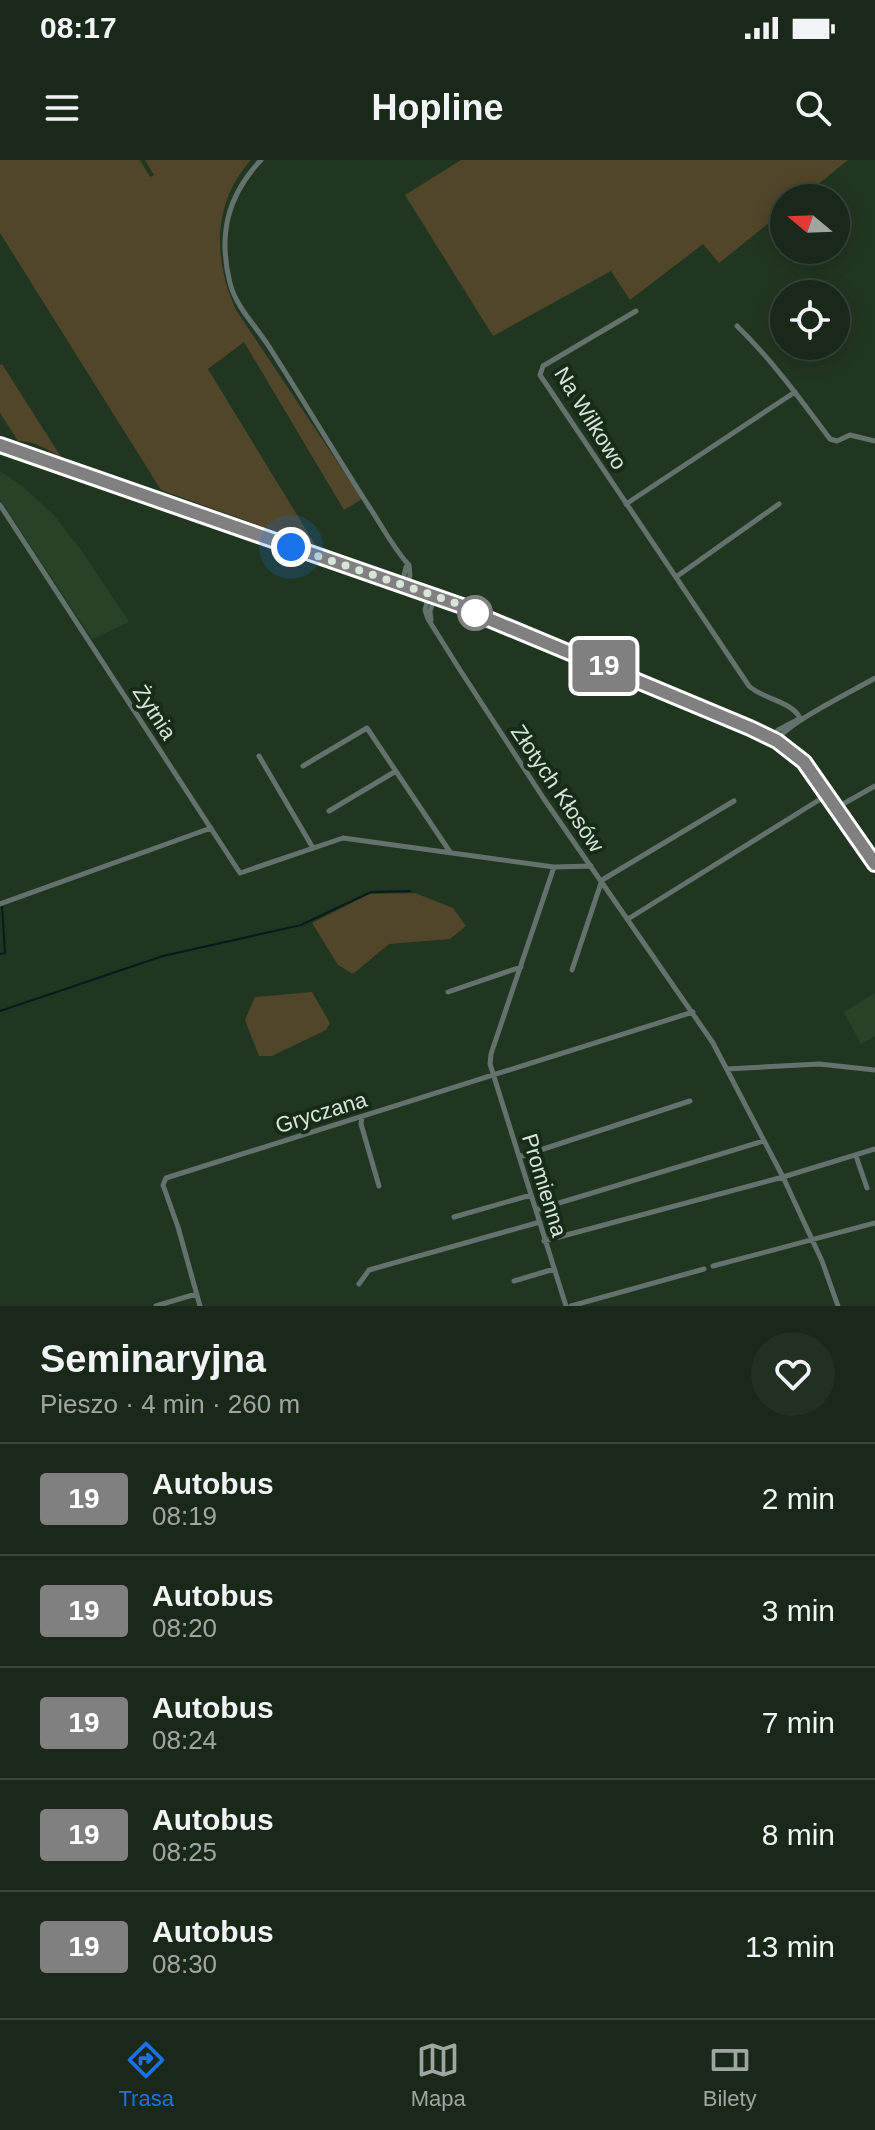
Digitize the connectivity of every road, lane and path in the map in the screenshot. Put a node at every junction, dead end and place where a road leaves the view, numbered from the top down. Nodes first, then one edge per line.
1 (261, 160) edge
2 (636, 311) dead end
3 (737, 326) dead end
4 (795, 392) junction
5 (875, 441) edge
6 (0, 444) edge
7 (626, 504) junction
8 (779, 504) dead end
9 (0, 505) edge
10 (676, 577) junction
11 (404, 586) junction
12 (432, 598) junction
13 (875, 678) edge
14 (809, 715) junction
15 (800, 718) junction
16 (775, 738) junction
17 (259, 756) dead end
18 (303, 766) dead end
19 (396, 771) junction
20 (875, 786) edge
21 (827, 795) junction
22 (734, 801) dead end
23 (836, 808) junction
24 (329, 811) dead end
25 (211, 828) junction
26 (313, 848) junction
27 (451, 853) junction
28 (875, 864) edge
29 (592, 866) junction
30 (554, 867) junction
31 (602, 880) junction
32 (0, 904) edge
33 (628, 919) junction
34 (521, 967) junction
35 (572, 970) dead end
36 (448, 992) dead end
37 (693, 1012) junction
38 (727, 1069) junction
39 (875, 1070) edge
40 (493, 1074) junction
41 (690, 1101) dead end
42 (362, 1117) junction
43 (764, 1141) junction
44 (875, 1149) edge
45 (856, 1156) junction
46 (519, 1157) junction
47 (783, 1177) junction
48 (379, 1186) dead end
49 (867, 1188) dead end
50 (531, 1195) junction
51 (536, 1210) junction
52 (454, 1217) dead end
53 (540, 1222) junction
54 (875, 1223) edge
55 (812, 1239) junction
56 (544, 1241) junction
57 (713, 1266) dead end
58 (554, 1269) junction
59 (704, 1269) dead end
60 (514, 1281) dead end
61 (359, 1284) dead end
62 (196, 1294) junction
63 (156, 1306) edge
64 (200, 1306) edge
65 (568, 1306) edge
66 (838, 1306) edge

1 - 11 street
2 - 7 street, Na Wilkowo
3 - 4 street
4 - 5 street
4 - 7 street
6 - 11 main road
7 - 10 street, Na Wilkowo
8 - 10 street
9 - 25 street, Żytnia
10 - 15 street, Na Wilkowo
11 - 12 main road
12 - 16 main road
12 - 29 street, Złotych Kłosów
13 - 14 street
14 - 15 street
14 - 16 street
15 - 16 street
16 - 21 main road
17 - 26 street
18 - 19 street
19 - 24 street
19 - 27 street
20 - 23 street
21 - 23 main road
21 - 33 street
22 - 31 street
23 - 28 main road
25 - 26 street, Żytnia
25 - 32 street
26 - 27 street, Żytnia
27 - 30 street, Żytnia
29 - 30 street, Żytnia
29 - 31 street, Złotych Kłosów
30 - 34 street
31 - 33 street, Złotych Kłosów
31 - 35 street
33 - 37 street, Złotych Kłosów
34 - 36 street
34 - 40 street
37 - 38 street, Złotych Kłosów
37 - 40 street, Gryczana
38 - 39 street
38 - 43 street, Złotych Kłosów
40 - 42 street, Gryczana
40 - 46 street, Promienna
41 - 46 street
42 - 48 street
42 - 62 street, Gryczana
43 - 47 street, Złotych Kłosów
43 - 51 street
44 - 45 street
45 - 47 street
45 - 49 street
46 - 50 street, Promienna
47 - 55 street, Złotych Kłosów
47 - 56 street
50 - 51 street, Promienna
50 - 52 street
51 - 53 street, Promienna
53 - 56 street, Promienna
53 - 61 street
54 - 55 street
55 - 57 street
55 - 66 street, Złotych Kłosów
56 - 58 street, Promienna
58 - 60 street
58 - 65 street, Promienna
59 - 65 street
62 - 63 street
62 - 64 street

